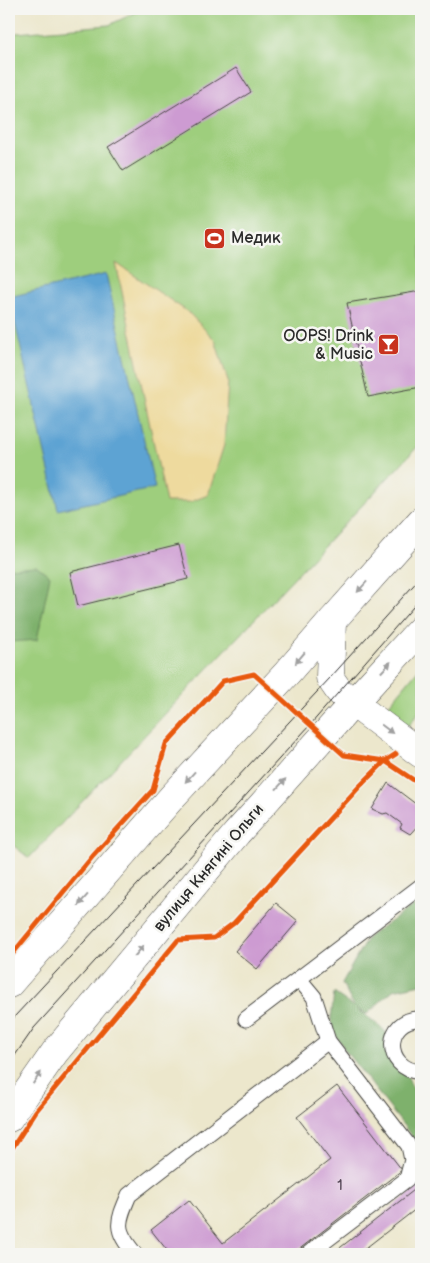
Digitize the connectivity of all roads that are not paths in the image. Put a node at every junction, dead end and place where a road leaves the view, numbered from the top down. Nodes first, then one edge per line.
1 (421, 521) edge
2 (421, 548) edge
3 (392, 554) junction
4 (332, 621) junction
5 (421, 629) edge
6 (353, 703) junction
7 (421, 754) edge
8 (421, 886) edge
9 (299, 979) junction
10 (9, 984) edge
11 (246, 1019) dead end
12 (421, 1019) edge
13 (328, 1041) junction
14 (421, 1072) edge
15 (9, 1118) edge
16 (135, 1254) edge
17 (308, 1254) edge

1 - 3 main road
2 - 3 main road
3 -> 4 main road
4 - 6 main road
4 -> 10 main road
6 -> 5 main road, вулиця Княгині Ольги
6 -> 7 main road
15 -> 6 main road, вулиця Княгині Ольги
8 - 9 lane
9 - 11 lane
9 - 13 lane
12 - 14 lane
13 - 16 lane
13 - 17 lane

